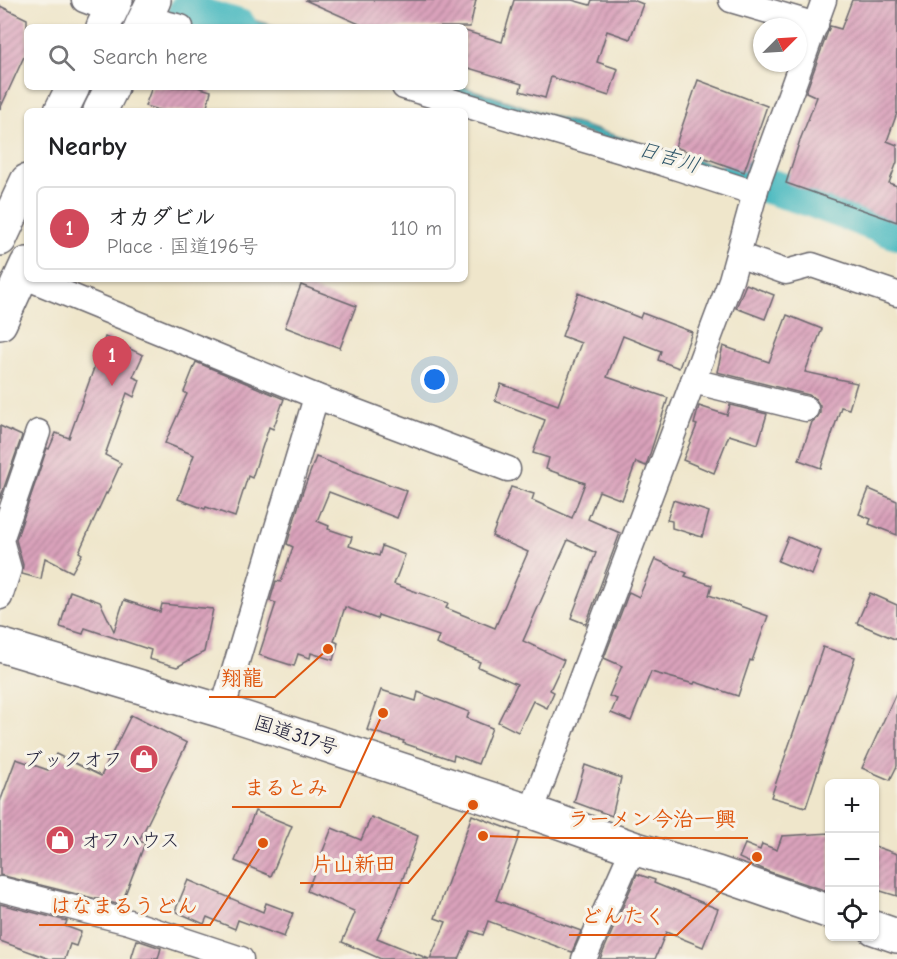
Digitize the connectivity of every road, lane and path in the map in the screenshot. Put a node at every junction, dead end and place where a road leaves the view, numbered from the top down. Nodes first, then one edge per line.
1 (731, 0) edge
2 (824, 0) edge
3 (147, 15) edge
4 (172, 24) edge
5 (816, 25) junction
6 (72, 90) edge
7 (110, 90) edge
8 (414, 90) edge
9 (63, 108) edge
10 (102, 108) edge
11 (758, 184) junction
12 (24, 187) edge
13 (0, 239) edge
14 (738, 255) junction
15 (24, 278) edge
16 (45, 282) edge
17 (897, 294) edge
18 (0, 323) edge
19 (693, 381) junction
20 (315, 396) junction
21 (806, 410) dead end
22 (38, 432) dead end
23 (508, 469) dead end
24 (0, 597) edge
25 (0, 645) edge
26 (222, 711) junction
27 (531, 812) junction
28 (633, 848) junction
29 (0, 889) edge
30 (825, 910) edge
31 (879, 930) edge
32 (897, 936) edge
33 (241, 959) edge
34 (584, 959) edge

1 - 5 street
2 - 5 street
3 - 4 street
5 - 11 street
6 - 9 highway
7 - 10 highway
8 - 11 street
11 - 14 street
12 - 13 highway
14 - 17 street
14 - 19 street
15 - 18 highway
16 - 20 street
19 - 21 street
19 - 27 street
20 - 23 street
20 - 26 street
22 - 24 street
25 - 26 highway, 国道317号
26 - 27 highway, 国道317号
27 - 28 highway, 国道317号
28 - 30 highway, 国道317号
28 - 34 street
29 - 33 street
31 - 32 highway

